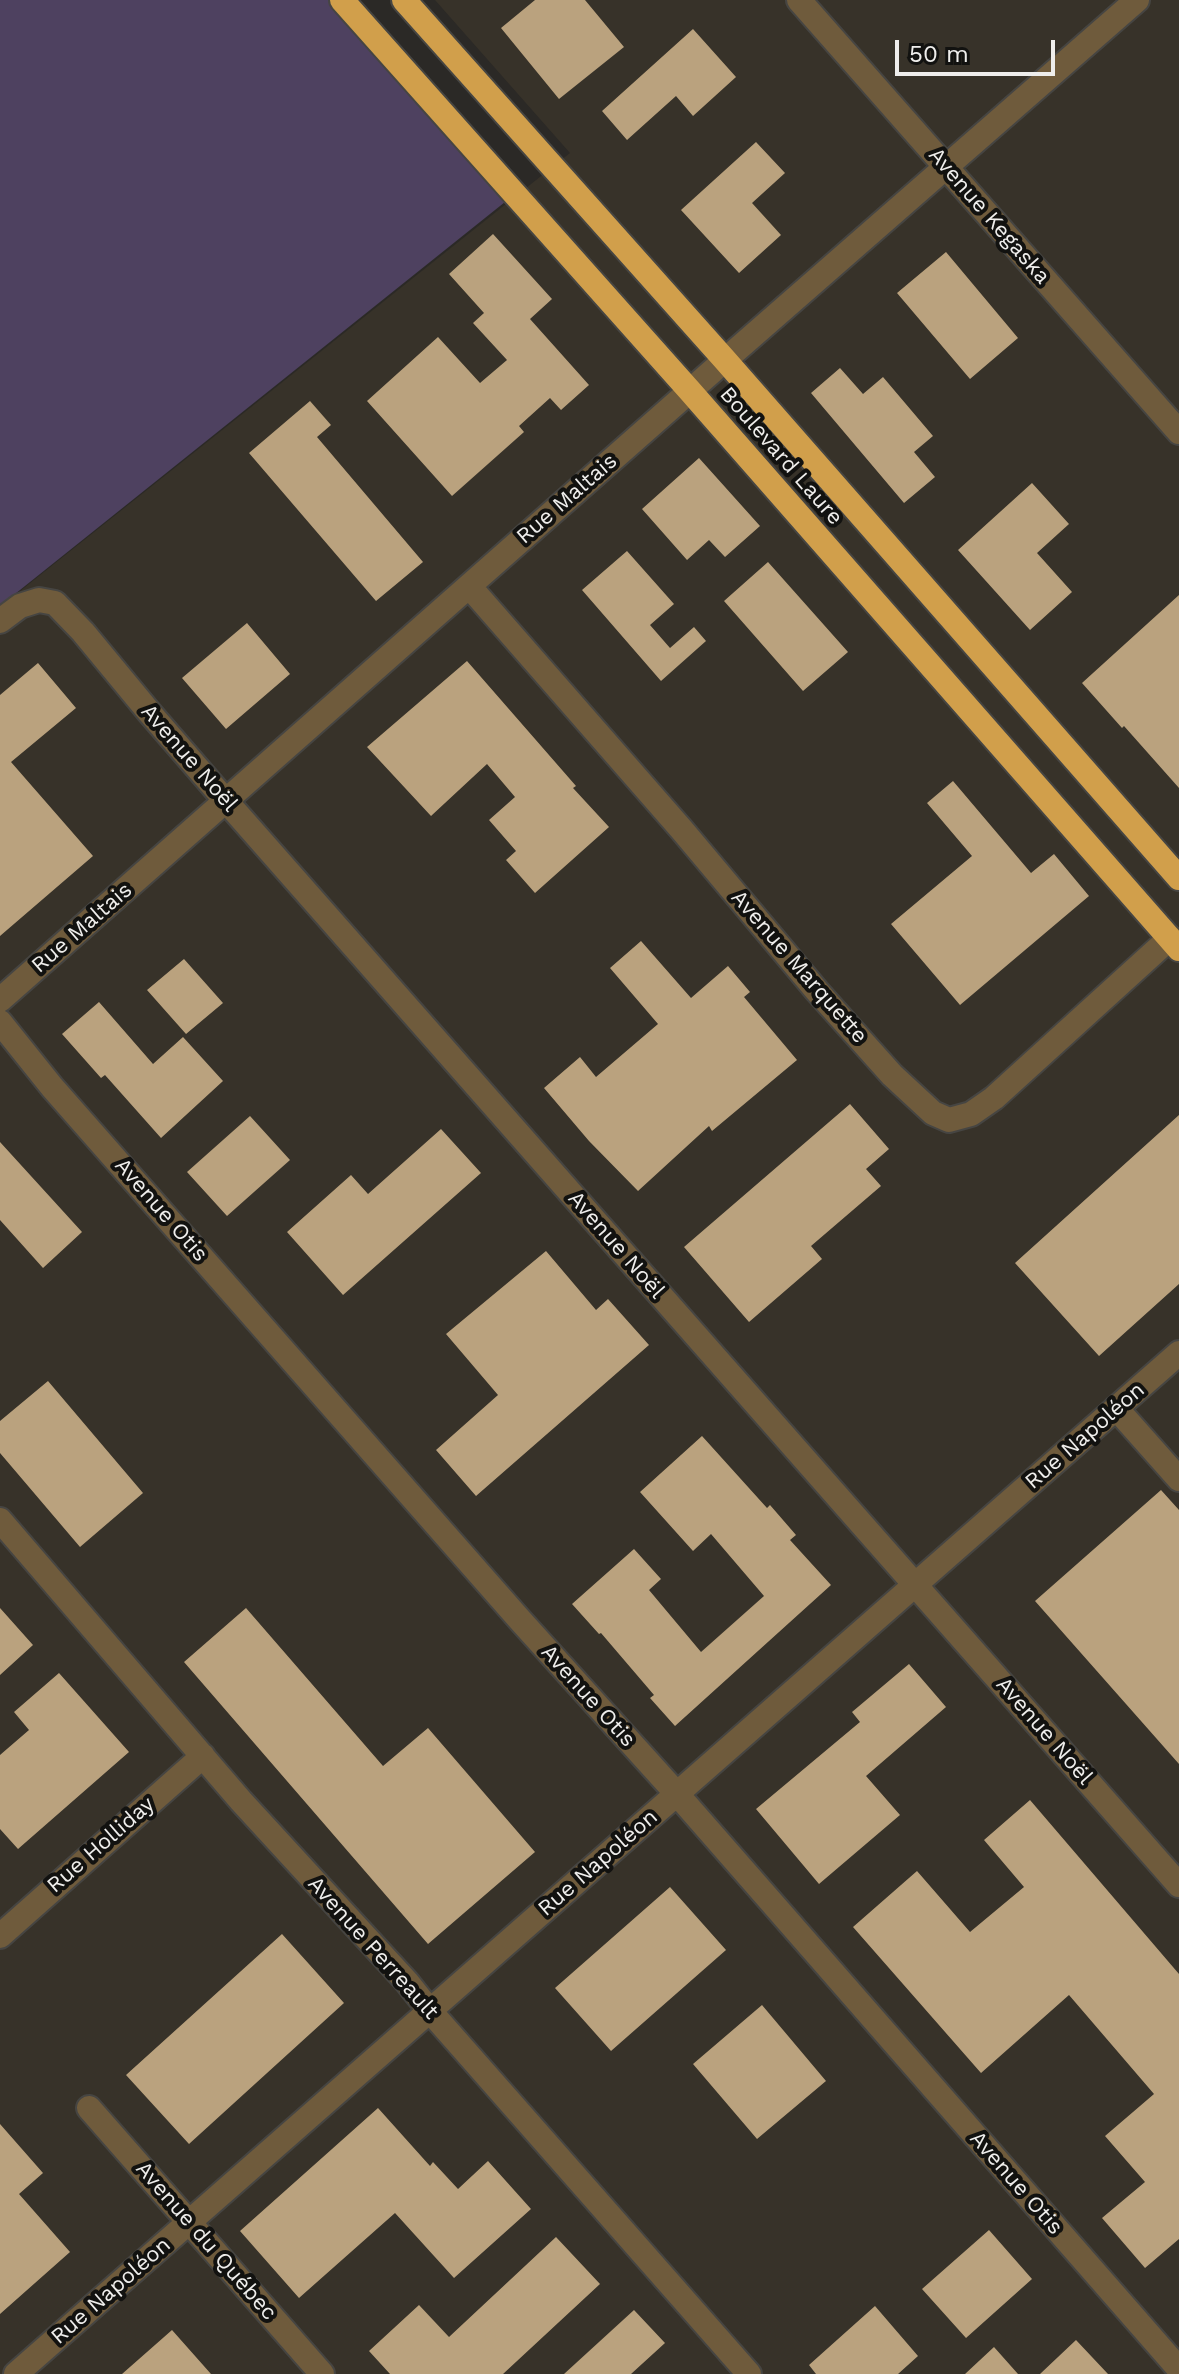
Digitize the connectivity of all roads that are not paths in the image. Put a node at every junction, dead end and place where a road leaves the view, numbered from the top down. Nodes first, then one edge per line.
1 (342, 0) edge
2 (404, 0) edge
3 (799, 0) edge
4 (1137, 0) edge
5 (946, 167) junction
6 (725, 360) junction
7 (690, 391) junction
8 (1179, 432) edge
9 (469, 586) junction
10 (0, 621) edge
11 (226, 801) junction
12 (1179, 878) edge
13 (1175, 944) edge
14 (0, 1000) edge
15 (0, 1022) edge
16 (1179, 1353) edge
17 (1116, 1408) junction
18 (1179, 1479) edge
19 (0, 1520) edge
20 (915, 1585) junction
21 (203, 1756) junction
22 (677, 1794) junction
23 (1179, 1885) edge
24 (0, 1936) edge
25 (430, 2011) junction
26 (89, 2108) dead end
27 (189, 2222) junction
28 (1179, 2369) edge
29 (16, 2374) edge
30 (322, 2374) edge
31 (749, 2374) edge

1 - 7 highway, Boulevard Laure
2 - 6 highway, Boulevard Laure
3 - 5 street, Avenue Kegaska
4 - 5 street, Rue Maltais
5 - 6 street, Rue Maltais
5 - 8 street, Avenue Kegaska
6 - 7 street, Rue Maltais
6 - 12 highway, Boulevard Laure
7 - 9 street, Rue Maltais
7 - 13 highway, Boulevard Laure
9 - 11 street, Rue Maltais
9 - 13 street, Avenue Marquette
10 - 11 street, Avenue Noël
11 - 14 street, Rue Maltais
11 - 20 street, Avenue Noël
15 - 22 street, Avenue Otis
16 - 17 street, Rue Napoléon
17 - 18 street
17 - 20 street, Rue Napoléon
19 - 21 street, Avenue Perreault
20 - 22 street, Rue Napoléon
20 - 23 street, Avenue Noël
21 - 24 street, Rue Holliday
21 - 25 street, Avenue Perreault
22 - 25 street, Rue Napoléon
22 - 28 street, Avenue Otis
25 - 27 street, Rue Napoléon
25 - 31 street, Avenue Perreault
26 - 27 street, Avenue du Québec
27 - 29 street, Rue Napoléon
27 - 30 street, Avenue du Québec

